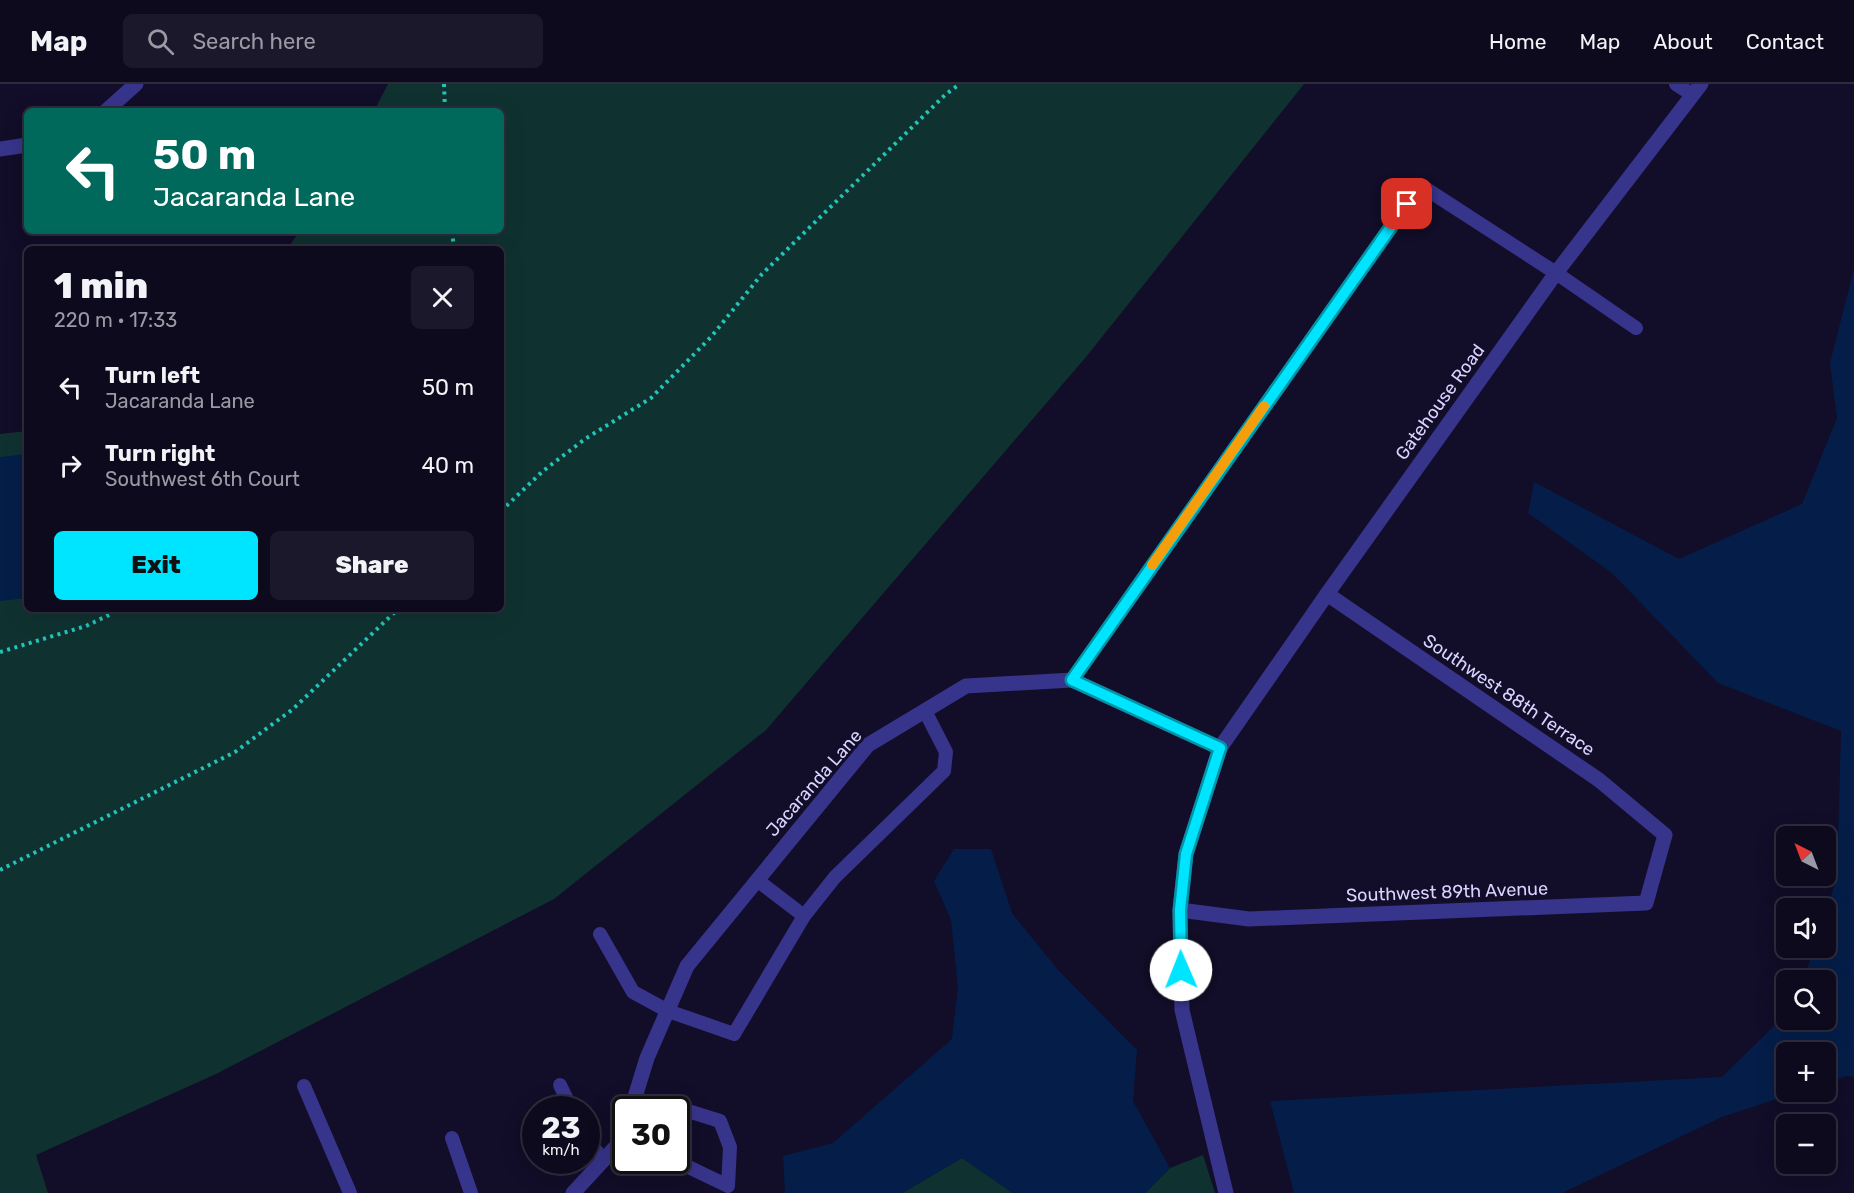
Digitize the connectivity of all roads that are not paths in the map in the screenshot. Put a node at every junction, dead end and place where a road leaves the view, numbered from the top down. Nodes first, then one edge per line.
1 (136, 84) edge
2 (1676, 84) edge
3 (1697, 90) edge
4 (109, 108) edge
5 (24, 145) edge
6 (0, 149) edge
7 (1556, 273) junction
8 (1635, 328) dead end
9 (1327, 594) junction
10 (1072, 680) junction
11 (924, 711) junction
12 (1220, 748) junction
13 (1665, 835) joint
14 (757, 880) junction
15 (1180, 910) junction
16 (804, 916) junction
17 (600, 934) dead end
18 (668, 1011) junction
19 (560, 1085) dead end
20 (304, 1086) dead end
21 (565, 1096) edge
22 (635, 1096) edge
23 (690, 1112) edge
24 (452, 1138) dead end
25 (612, 1151) edge
26 (600, 1155) edge
27 (604, 1160) junction
28 (690, 1168) edge
29 (350, 1193) edge
30 (471, 1193) edge
31 (573, 1193) edge
32 (1226, 1193) edge

1 - 4 street
2 - 3 lane
3 - 7 street, Gatehouse Road
5 - 6 street
7 - 8 lane
7 - 9 street, Gatehouse Road
7 - 10 lane
9 - 12 street, Gatehouse Road
9 - 13 street, Southwest 88th Terrace
10 - 11 street, Jacaranda Lane
10 - 12 street, Jacaranda Lane
11 - 14 street, Jacaranda Lane
11 - 16 lane
12 - 15 street, Gatehouse Road
13 - 15 street, Southwest 89th Avenue
14 - 16 lane
14 - 18 street, Jacaranda Lane
15 - 32 street, Gatehouse Road
16 - 18 lane
17 - 18 lane
18 - 22 street, Jacaranda Lane
19 - 21 lane
20 - 29 lane
23 - 28 lane
24 - 30 lane
25 - 27 street
26 - 27 lane
27 - 31 street

